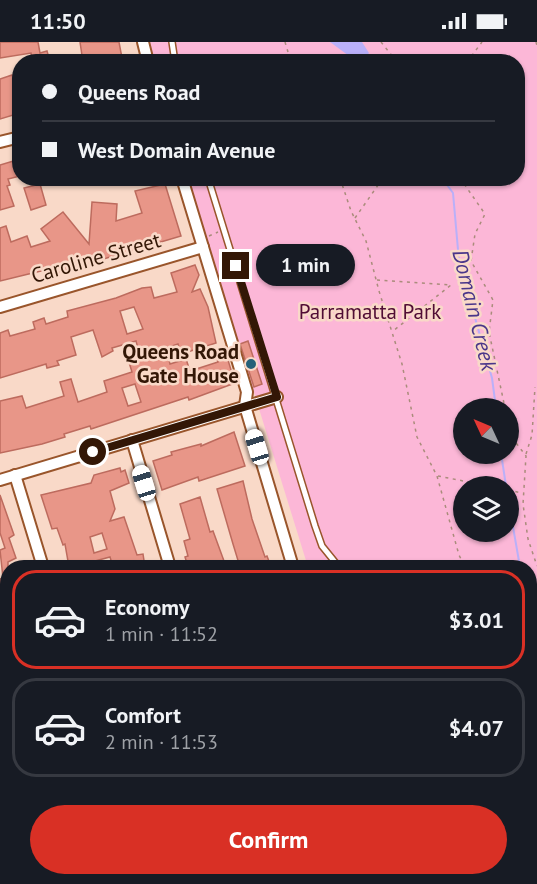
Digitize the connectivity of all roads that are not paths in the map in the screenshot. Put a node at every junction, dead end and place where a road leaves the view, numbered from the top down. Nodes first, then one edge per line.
1 (184, 186) edge
2 (211, 186) edge
3 (202, 243) junction
4 (0, 307) edge
5 (277, 397) junction
6 (245, 406) junction
7 (132, 440) junction
8 (15, 476) junction
9 (0, 480) edge
10 (41, 560) edge
11 (168, 560) edge
12 (291, 560) edge
13 (333, 560) edge

1 - 3 street
2 - 5 lane
3 - 4 street, Caroline Street
3 - 6 street
5 - 6 street
5 - 13 lane
6 - 7 street
6 - 12 street
7 - 8 street
7 - 11 street
8 - 9 street
8 - 10 street

